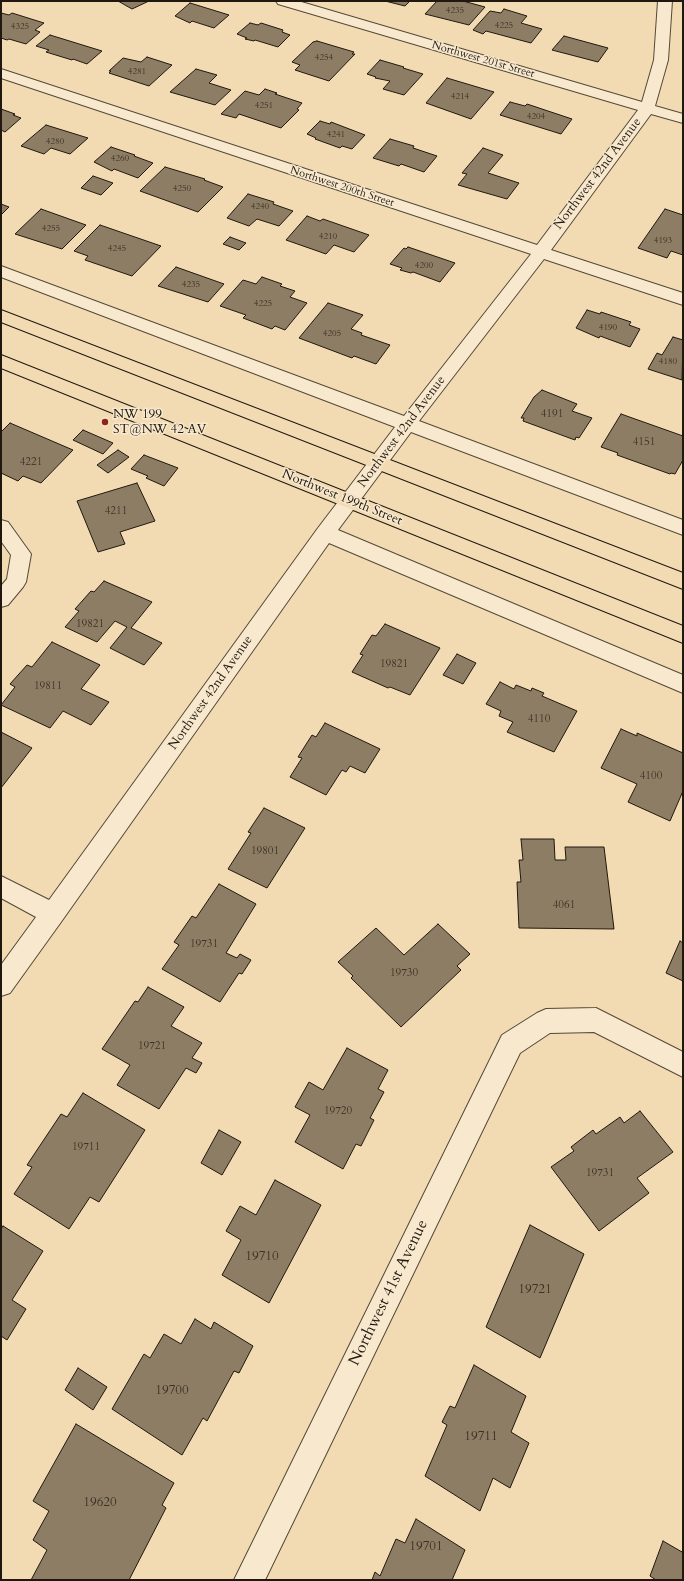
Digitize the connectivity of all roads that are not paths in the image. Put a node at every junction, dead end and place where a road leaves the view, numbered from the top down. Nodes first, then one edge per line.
1 (282, 1) edge
2 (665, 1) edge
3 (1, 73) edge
4 (647, 109) junction
5 (683, 119) edge
6 (540, 252) junction
7 (1, 271) edge
8 (683, 299) edge
9 (1, 316) edge
10 (1, 361) edge
11 (407, 424) junction
12 (378, 463) junction
13 (349, 501) junction
14 (1, 527) edge
15 (683, 528) edge
16 (325, 533) junction
17 (683, 581) edge
18 (1, 599) edge
19 (683, 635) edge
20 (683, 684) edge
21 (1, 886) edge
22 (53, 914) junction
23 (1, 985) edge
24 (683, 1064) edge
25 (249, 1580) edge

1 - 4 street, Northwest 201st Street
2 - 4 street, Northwest 42nd Avenue
3 - 6 street, Northwest 200th Street
4 - 5 street, Northwest 201st Street
4 - 6 street, Northwest 42nd Avenue
6 - 8 street, Northwest 200th Street
6 - 11 street, Northwest 42nd Avenue
7 - 11 street
9 - 12 main road
10 - 13 main road, Northwest 199th Street
11 - 12 street, Northwest 42nd Avenue
11 - 15 street
12 - 13 street, Northwest 42nd Avenue
12 - 17 main road
13 - 16 street, Northwest 42nd Avenue
13 - 19 main road, Northwest 199th Street
14 - 18 street
16 - 20 street
16 - 22 street, Northwest 42nd Avenue
21 - 22 street
22 - 23 street, Northwest 42nd Avenue
24 - 25 street, Northwest 41st Avenue

